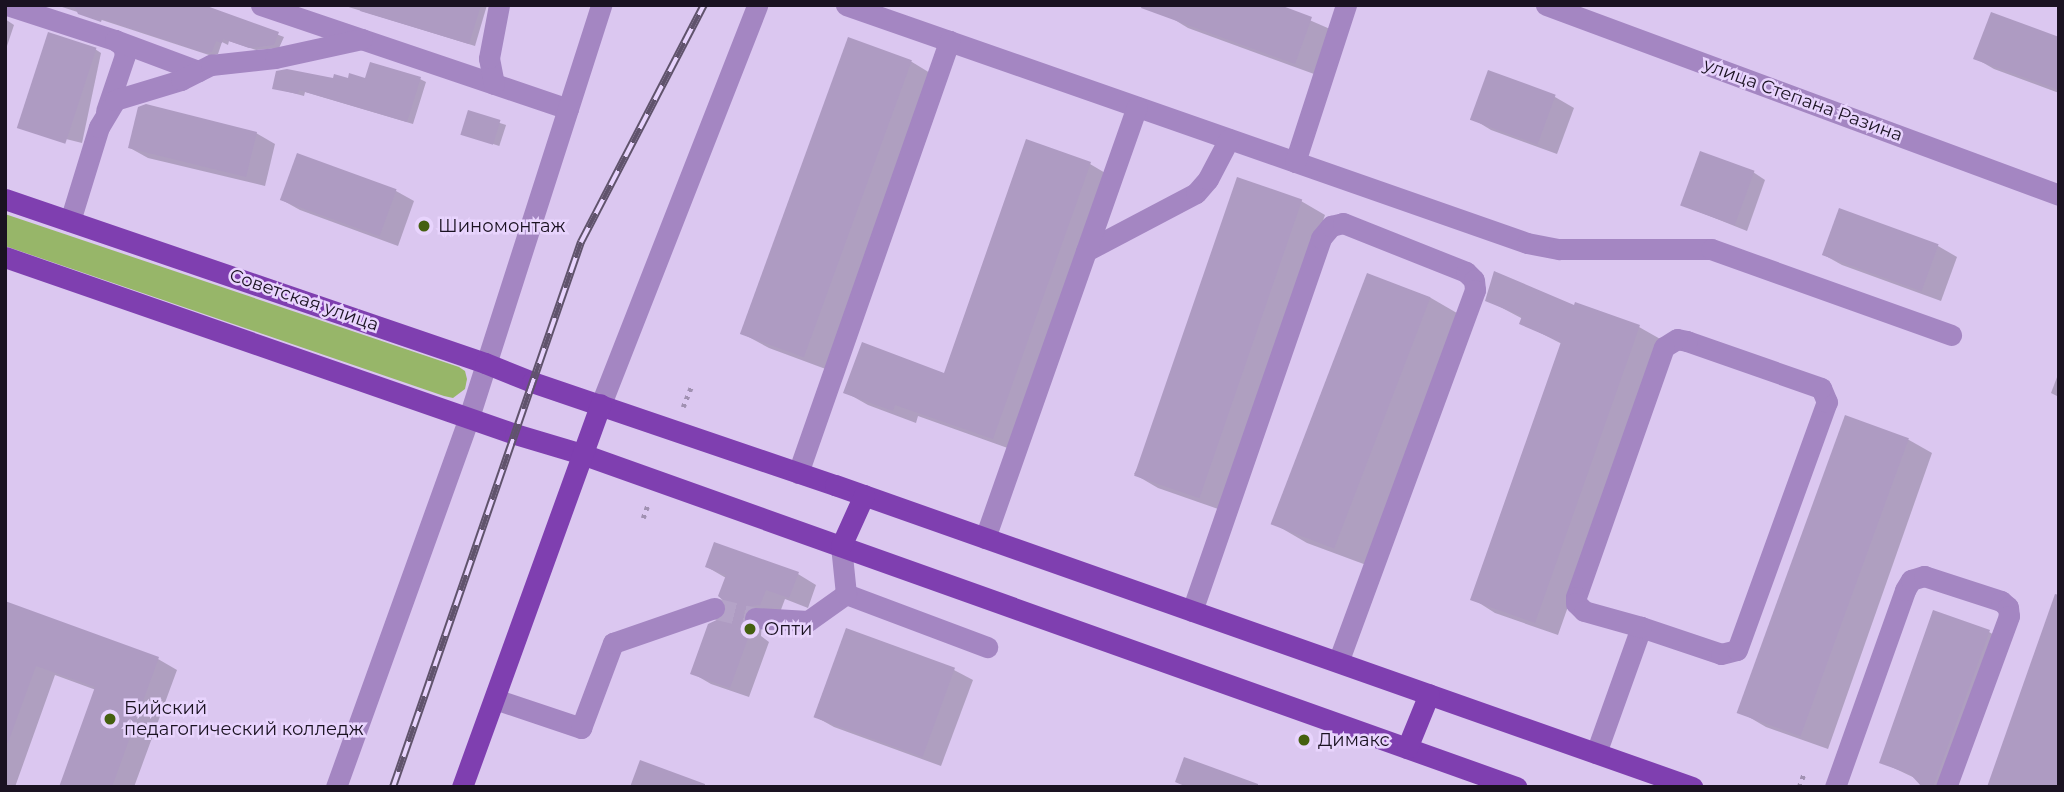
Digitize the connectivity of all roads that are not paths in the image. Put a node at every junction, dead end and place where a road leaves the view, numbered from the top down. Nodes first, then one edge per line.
1 (7, 5) edge
2 (261, 5) edge
3 (499, 5) edge
4 (601, 5) edge
5 (757, 5) edge
6 (846, 5) edge
7 (1346, 5) edge
8 (1546, 5) edge
9 (362, 39) junction
10 (114, 40) junction
11 (949, 41) junction
12 (198, 71) junction
13 (494, 84) junction
14 (1137, 107) junction
15 (568, 109) junction
16 (106, 113) junction
17 (1229, 139) junction
18 (1295, 162) junction
19 (2059, 195) edge
20 (5, 200) edge
21 (70, 222) junction
22 (1086, 251) junction
23 (5, 257) edge
24 (1951, 335) dead end
25 (485, 363) junction
26 (601, 404) junction
27 (469, 416) junction
28 (582, 454) junction
29 (798, 472) junction
30 (864, 495) junction
31 (985, 538) junction
32 (841, 546) junction
33 (846, 594) junction
34 (714, 608) tunnel mouth
35 (1192, 611) junction
36 (755, 618) tunnel mouth
37 (1641, 628) junction
38 (987, 647) dead end
39 (1338, 662) junction
40 (1429, 694) junction
41 (495, 699) junction
42 (1407, 748) junction
43 (1596, 753) junction
44 (336, 787) edge
45 (462, 787) edge
46 (1516, 787) edge
47 (1692, 787) edge
48 (1835, 787) edge
49 (1946, 787) edge

1 - 10 street
2 - 9 street
3 - 13 street
4 - 15 street
5 - 26 street
6 - 11 street
7 - 18 street
8 - 19 street, улица Степана Разина
9 - 12 street
9 - 13 street
10 - 12 street
10 - 16 street
11 - 14 street
11 - 29 street
12 - 16 street
13 - 15 street
14 - 17 street
14 - 22 street
15 - 25 street
16 - 21 street
17 - 18 street
17 - 22 street
18 - 24 street
20 - 21 main road, Советская улица
21 - 25 main road, Советская улица
22 - 31 street
23 - 27 main road
25 - 26 main road, Советская улица
25 - 27 street
26 - 28 main road
26 - 29 main road, Советская улица
27 - 28 main road
27 - 44 street
28 - 32 main road
28 - 41 main road
29 - 30 main road, Советская улица
30 - 31 main road, Советская улица
30 - 32 main road
31 - 35 main road, Советская улица
32 - 33 street
32 - 42 main road
33 - 36 street
33 - 38 street
34 - 41 street
35 - 39 main road, Советская улица
35 - 39 street
37 - 37 street
37 - 43 street
39 - 40 main road, Советская улица
40 - 42 main road
40 - 43 main road, Советская улица
41 - 45 main road
42 - 46 main road
43 - 47 main road, Советская улица
48 - 49 street

